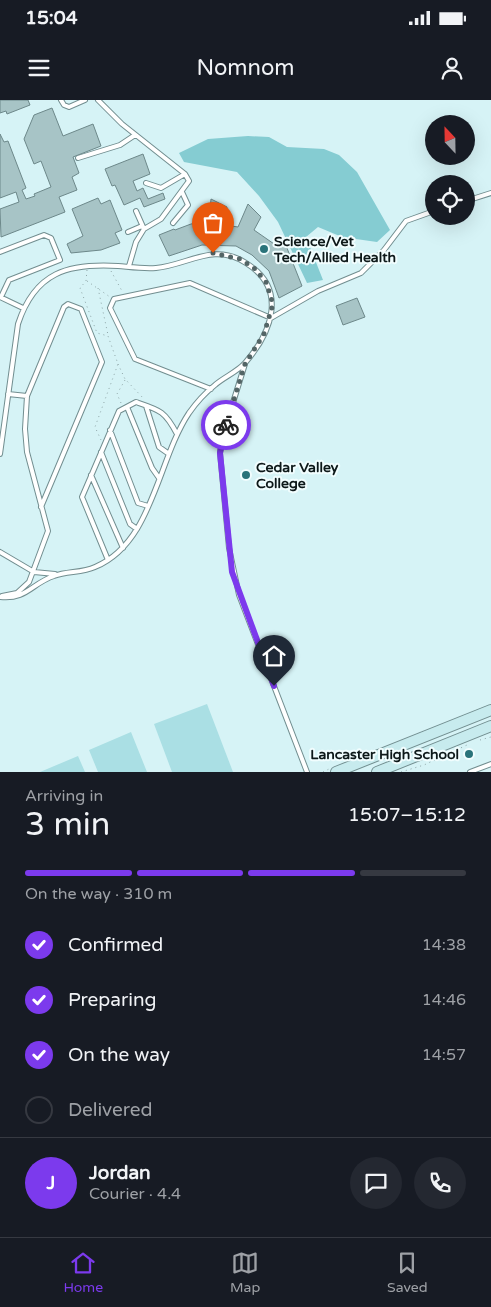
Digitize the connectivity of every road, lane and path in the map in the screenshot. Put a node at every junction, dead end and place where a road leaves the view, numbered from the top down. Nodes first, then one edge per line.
1 (61, 100) edge
2 (85, 100) edge
3 (98, 100) edge
4 (136, 135) junction
5 (78, 158) dead end
6 (185, 174) junction
7 (146, 183) dead end
8 (182, 192) junction
9 (491, 193) edge
10 (475, 198) edge
11 (136, 211) dead end
12 (425, 214) edge
13 (173, 223) dead end
14 (143, 228) junction
15 (128, 232) dead end
16 (0, 252) edge
17 (60, 260) junction
18 (108, 265) junction
19 (128, 266) junction
20 (64, 269) junction
21 (86, 281) dead end
22 (98, 288) junction
23 (122, 291) dead end
24 (0, 297) edge
25 (114, 299) junction
26 (23, 308) junction
27 (271, 318) junction
28 (108, 336) dead end
29 (118, 364) dead end
30 (245, 364) junction
31 (125, 379) junction
32 (211, 389) junction
33 (8, 394) junction
34 (27, 396) junction
35 (146, 406) junction
36 (126, 408) junction
37 (152, 408) junction
38 (110, 430) junction
39 (177, 434) junction
40 (100, 452) junction
41 (0, 454) edge
42 (169, 454) junction
43 (91, 475) junction
44 (159, 478) junction
45 (148, 506) junction
46 (41, 507) junction
47 (137, 529) junction
48 (123, 548) junction
49 (0, 552) edge
50 (108, 560) junction
51 (34, 572) junction
52 (57, 575) junction
53 (0, 597) edge
54 (491, 710) edge
55 (491, 726) edge
56 (491, 737) edge
57 (478, 740) dead end
58 (473, 742) dead end
59 (491, 764) edge
60 (307, 772) edge
61 (336, 772) edge
62 (377, 772) edge
63 (400, 772) edge
64 (470, 772) edge

1 - 2 lane
3 - 4 lane
4 - 5 lane
4 - 6 lane
6 - 7 lane
6 - 8 lane
8 - 13 lane
8 - 14 lane
9 - 10 lane
11 - 14 lane
12 - 27 lane
14 - 15 lane
14 - 19 lane
16 - 17 lane
17 - 20 lane
17 - 24 lane
18 - 19 lane
18 - 20 lane
18 - 23 path
19 - 27 lane
20 - 26 lane
21 - 22 path
22 - 25 path
22 - 28 path
24 - 26 lane
25 - 27 lane
25 - 32 lane
26 - 33 lane
27 - 30 lane
29 - 31 path
30 - 32 lane
30 - 60 lane
31 - 36 path
31 - 37 path
32 - 39 lane
33 - 34 lane
33 - 41 lane
34 - 46 lane
34 - 46 lane
35 - 36 lane
35 - 37 lane
35 - 42 lane
36 - 38 lane
36 - 44 lane
37 - 39 lane
38 - 40 lane
38 - 45 lane
39 - 42 lane
40 - 43 lane
40 - 47 lane
42 - 44 lane
43 - 48 lane
43 - 50 lane
44 - 45 lane
45 - 47 lane
46 - 51 lane
47 - 48 lane
48 - 50 lane
49 - 51 lane
50 - 52 lane
51 - 52 lane
51 - 53 lane
52 - 53 lane
54 - 61 main road
55 - 62 main road
56 - 57 path
58 - 63 path
59 - 64 lane

